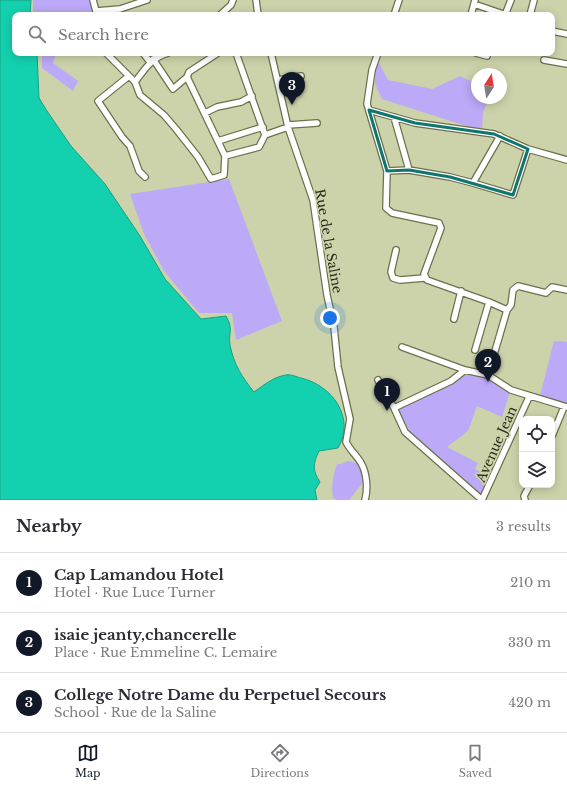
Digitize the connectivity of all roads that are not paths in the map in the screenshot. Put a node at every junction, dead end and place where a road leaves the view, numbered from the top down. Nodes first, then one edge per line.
1 (93, 0) edge
2 (147, 0) edge
3 (232, 0) edge
4 (256, 0) edge
5 (399, 0) edge
6 (511, 0) edge
7 (534, 0) edge
8 (475, 2) edge
9 (96, 12) edge
10 (102, 12) edge
11 (223, 12) edge
12 (258, 12) edge
13 (395, 12) edge
14 (472, 12) edge
15 (499, 12) edge
16 (507, 12) edge
17 (531, 12) edge
18 (555, 32) edge
19 (567, 34) edge
20 (109, 56) edge
21 (147, 56) edge
22 (161, 56) edge
23 (213, 56) edge
24 (237, 56) edge
25 (272, 56) edge
26 (377, 56) edge
27 (152, 60) junction
28 (544, 60) dead end
29 (567, 64) edge
30 (129, 76) junction
31 (301, 76) dead end
32 (187, 77) junction
33 (278, 80) junction
34 (135, 82) junction
35 (252, 96) junction
36 (369, 110) junction
37 (205, 113) junction
38 (394, 117) junction
39 (317, 123) dead end
40 (288, 126) junction
41 (263, 127) junction
42 (265, 135) junction
43 (500, 136) junction
44 (218, 140) junction
45 (528, 149) junction
46 (225, 156) junction
47 (567, 159) edge
48 (409, 170) junction
49 (387, 171) junction
50 (145, 177) dead end
51 (473, 183) junction
52 (396, 250) dead end
53 (424, 278) junction
54 (567, 290) edge
55 (461, 291) junction
56 (489, 302) junction
57 (507, 310) junction
58 (454, 319) dead end
59 (402, 347) dead end
60 (475, 350) dead end
61 (465, 370) junction
62 (488, 375) junction
63 (378, 380) dead end
64 (529, 397) junction
65 (565, 407) edge
66 (394, 408) junction
67 (555, 429) edge
68 (528, 488) edge
69 (365, 500) edge
70 (482, 500) edge
71 (525, 500) edge

1 - 9 street
2 - 10 street
3 - 11 street
4 - 12 street
5 - 13 street
6 - 16 street
7 - 17 street
8 - 14 street
8 - 15 street
18 - 19 street
20 - 30 street
21 - 27 street
22 - 27 street
23 - 32 street
24 - 35 street
25 - 33 street, Rue de la Saline
26 - 36 street
27 - 32 street
27 - 34 street
28 - 29 street
30 - 34 street
30 - 50 street
31 - 33 street
32 - 37 street
33 - 40 street, Rue de la Saline
34 - 46 street
35 - 37 street
35 - 41 street
36 - 38 street
36 - 49 street
37 - 44 street
38 - 43 street
38 - 48 street
39 - 40 street
40 - 42 street
40 - 69 street, Rue de la Saline
41 - 42 street
41 - 44 street
42 - 46 street
43 - 45 street
43 - 51 street
44 - 46 street
45 - 47 street
45 - 51 street
48 - 49 street
48 - 51 street
49 - 53 street
52 - 53 street
53 - 55 street
54 - 57 street
55 - 56 street
55 - 58 street
56 - 57 street
56 - 60 street
57 - 62 street
59 - 61 street
61 - 62 street
61 - 66 street
62 - 64 street
63 - 66 street
64 - 65 street
64 - 70 street, Avenue Jean
65 - 67 street
66 - 70 street
68 - 71 street

